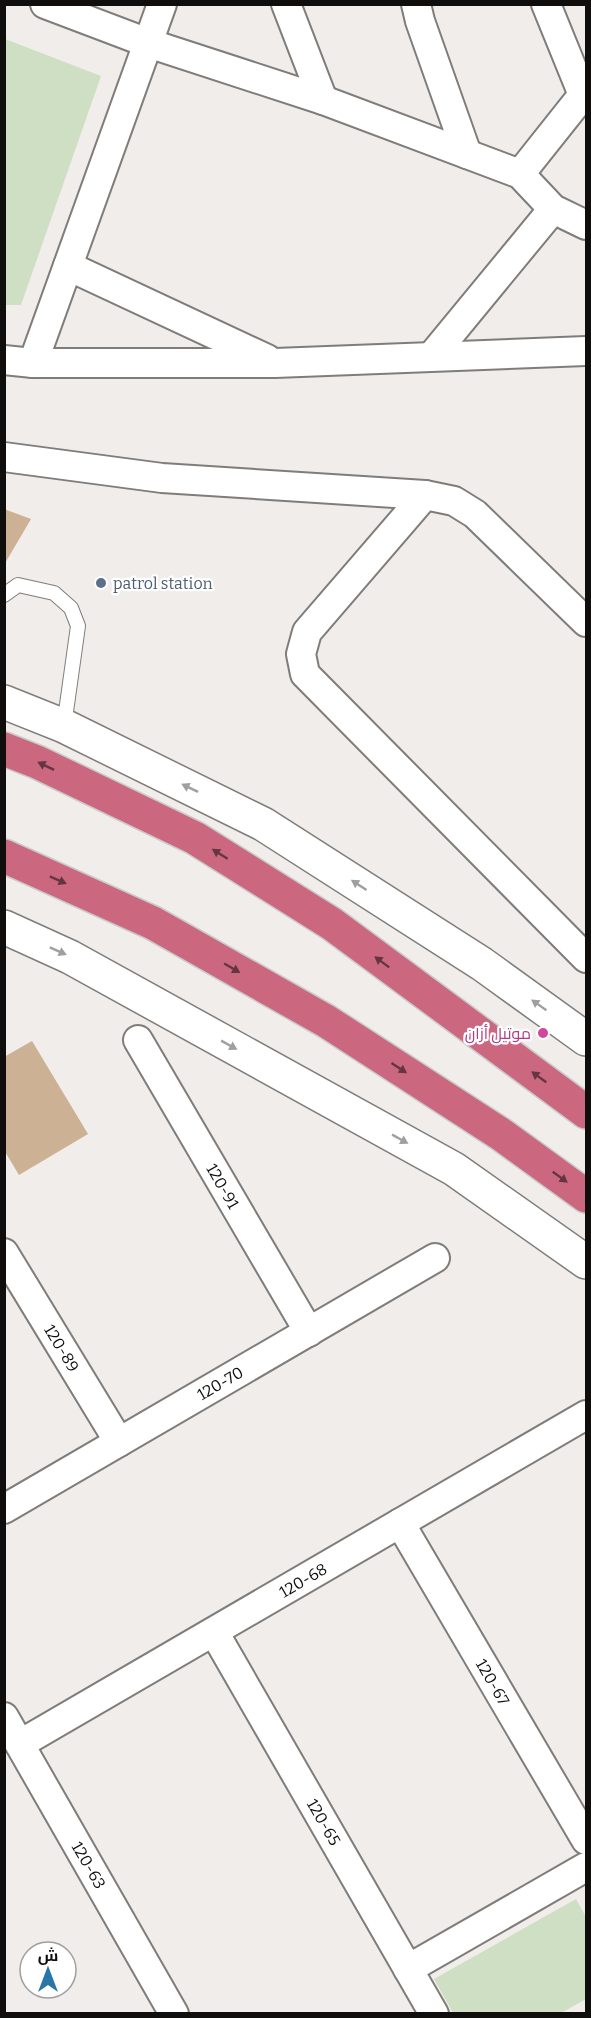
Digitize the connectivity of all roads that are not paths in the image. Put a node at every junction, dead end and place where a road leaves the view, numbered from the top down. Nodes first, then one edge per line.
1 (45, 4) edge
2 (162, 4) edge
3 (286, 4) edge
4 (416, 4) edge
5 (546, 4) edge
6 (148, 43) junction
7 (585, 93) edge
8 (323, 100) junction
9 (466, 154) junction
10 (520, 174) junction
11 (552, 209) junction
12 (586, 225) edge
13 (68, 266) junction
14 (586, 351) edge
15 (432, 356) junction
16 (4, 360) edge
17 (33, 363) junction
18 (275, 363) junction
19 (4, 458) edge
20 (424, 495) junction
21 (4, 595) edge
22 (586, 622) edge
23 (4, 702) edge
24 (64, 726) junction
25 (4, 748) edge
26 (4, 856) edge
27 (4, 927) edge
28 (586, 958) edge
29 (586, 1039) edge
30 (138, 1040) dead end
31 (586, 1112) edge
32 (586, 1196) edge
33 (4, 1253) edge
34 (435, 1258) dead end
35 (586, 1262) edge
36 (309, 1332) junction
37 (586, 1415) edge
38 (119, 1442) junction
39 (4, 1509) edge
40 (400, 1523) junction
41 (214, 1632) junction
42 (4, 1718) edge
43 (20, 1744) junction
44 (586, 1840) edge
45 (586, 1867) edge
46 (408, 1969) junction
47 (174, 2013) edge
48 (434, 2013) edge

1 - 6 street
2 - 6 street
3 - 8 street
4 - 9 street
5 - 7 street
6 - 8 street
6 - 13 street
7 - 10 street
8 - 9 street
9 - 10 street
10 - 11 street
11 - 12 street
11 - 15 street
13 - 17 street
13 - 18 street
14 - 15 street
15 - 18 street
16 - 17 street
17 - 18 street
19 - 20 street
20 - 22 street
20 - 28 street
21 - 24 lane
23 - 24 main road
29 -> 24 main road
31 -> 25 highway
26 -> 32 highway
27 -> 35 main road
30 - 36 street, 120-91
33 - 38 street, 120-89
34 - 36 street, 120-70
36 - 38 street, 120-70
37 - 40 street, 120-68
38 - 39 street, 120-70
40 - 41 street, 120-68
40 - 44 street, 120-67
41 - 43 street, 120-68
41 - 46 street, 120-65
42 - 43 street, 120-63
43 - 47 street, 120-63
45 - 46 street
46 - 48 street, 120-65

